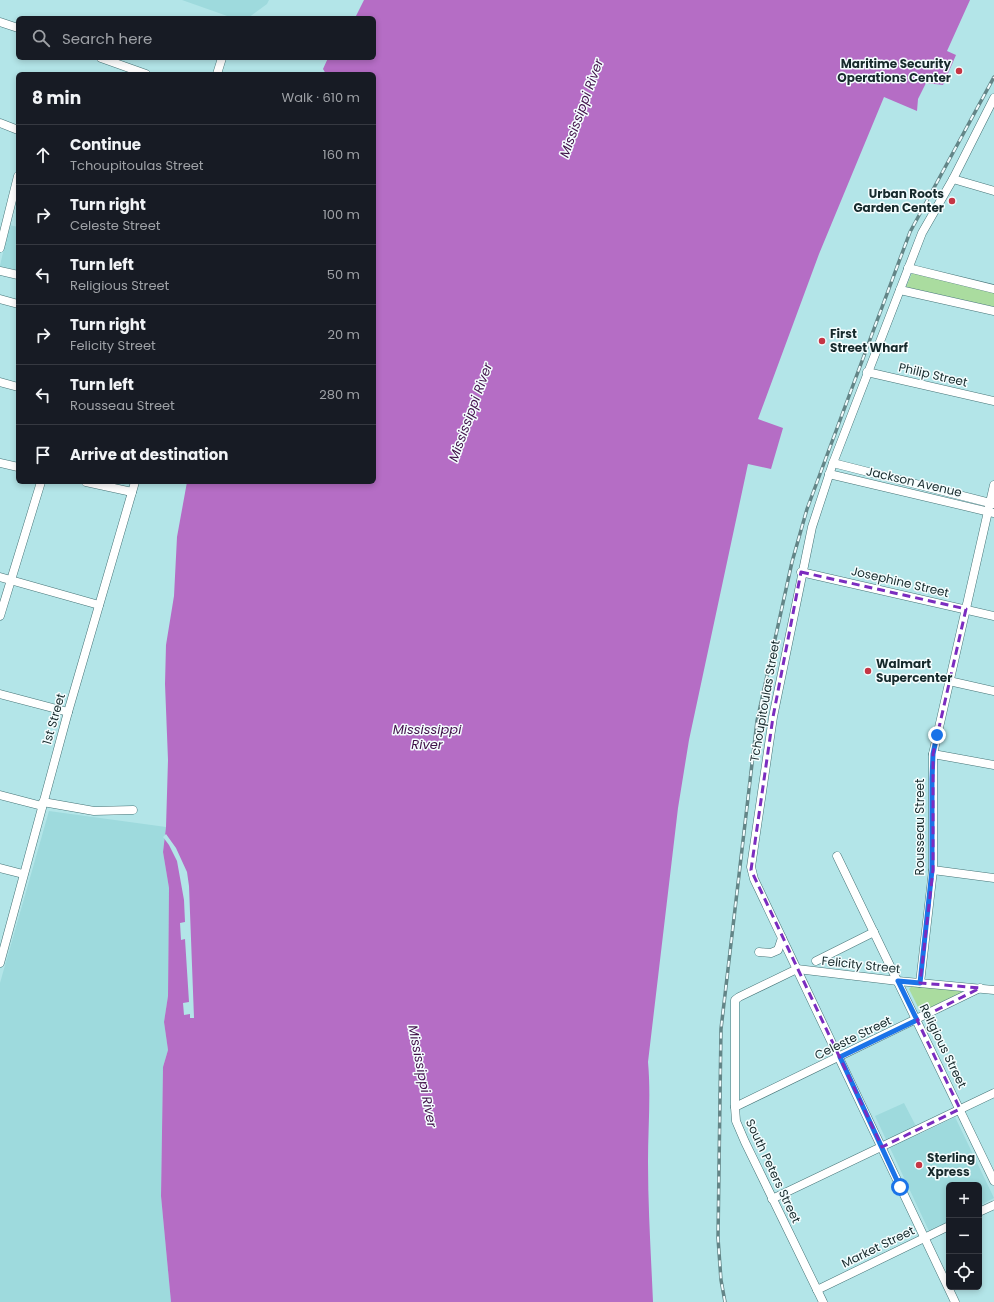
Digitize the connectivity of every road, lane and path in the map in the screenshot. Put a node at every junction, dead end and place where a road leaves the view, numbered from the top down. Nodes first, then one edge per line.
1 (0, 22) edge
2 (16, 27) edge
3 (107, 60) edge
4 (221, 60) edge
5 (140, 72) edge
6 (218, 72) edge
7 (993, 103) edge
8 (0, 123) edge
9 (16, 129) edge
10 (953, 178) junction
11 (16, 184) edge
12 (994, 192) edge
13 (0, 248) edge
14 (908, 268) junction
15 (0, 271) edge
16 (16, 275) edge
17 (994, 289) edge
18 (900, 290) junction
19 (0, 300) edge
20 (16, 304) edge
21 (994, 312) edge
22 (867, 372) junction
23 (0, 382) edge
24 (16, 386) edge
25 (994, 401) edge
26 (0, 463) edge
27 (832, 463) junction
28 (16, 467) edge
29 (829, 474) junction
30 (40, 484) edge
31 (95, 484) edge
32 (134, 484) edge
33 (994, 485) edge
34 (132, 492) junction
35 (991, 508) edge
36 (801, 572) junction
37 (0, 577) edge
38 (10, 580) junction
39 (99, 606) junction
40 (966, 609) junction
41 (0, 616) edge
42 (994, 616) edge
43 (949, 681) junction
44 (994, 691) edge
45 (0, 694) edge
46 (68, 712) junction
47 (933, 754) junction
48 (994, 766) edge
49 (0, 795) edge
50 (43, 804) junction
51 (133, 810) dead end
52 (838, 856) dead end
53 (0, 868) edge
54 (932, 870) junction
55 (23, 874) junction
56 (994, 878) edge
57 (874, 932) junction
58 (782, 938) junction
59 (759, 952) dead end
60 (0, 959) edge
61 (816, 961) dead end
62 (797, 969) junction
63 (898, 981) junction
64 (920, 983) junction
65 (980, 988) junction
66 (994, 990) edge
67 (917, 1020) junction
68 (840, 1057) junction
69 (994, 1093) edge
70 (735, 1108) junction
71 (960, 1109) junction
72 (882, 1147) junction
73 (994, 1181) edge
74 (772, 1199) junction
75 (994, 1204) edge
76 (982, 1210) edge
77 (946, 1227) edge
78 (924, 1238) junction
79 (817, 1290) junction
80 (823, 1302) edge
81 (955, 1302) edge

1 - 2 street
3 - 5 street
4 - 6 street
7 - 10 street, Tchoupitoulas Street
8 - 9 street
10 - 12 street
10 - 14 street, Tchoupitoulas Street
11 - 13 street
14 - 17 street
14 - 18 street, Tchoupitoulas Street
15 - 16 street
18 - 21 street
18 - 22 street, Tchoupitoulas Street
19 - 20 street
22 - 25 street, Philip Street
22 - 27 street, Tchoupitoulas Street
23 - 24 street
26 - 28 street
27 - 29 street, Tchoupitoulas Street
27 - 35 street, Jackson Avenue
29 - 35 street, Jackson Avenue
29 - 36 street, Tchoupitoulas Street
30 - 38 street
31 - 34 street
32 - 34 street, 1st Street
33 - 35 street, Rousseau Street
34 - 39 street, 1st Street
35 - 40 street, Rousseau Street
36 - 40 street, Josephine Street
36 - 58 street, Tchoupitoulas Street
37 - 38 street
38 - 39 street
38 - 41 street
39 - 46 street, 1st Street
40 - 42 street, Josephine Street
40 - 43 street, Rousseau Street
43 - 44 street
43 - 47 street, Rousseau Street
45 - 46 street
46 - 50 street, 1st Street
47 - 48 street
47 - 54 street, Rousseau Street
49 - 50 street
50 - 51 street
50 - 55 street, 1st Street
52 - 57 street, Religious Street
53 - 55 street
54 - 56 street
54 - 64 street, Rousseau Street
55 - 60 street, 1st Street
57 - 61 street
57 - 63 street, Religious Street
58 - 59 street
58 - 62 street, Tchoupitoulas Street
62 - 63 street, Felicity Street
62 - 68 street, Tchoupitoulas Street
62 - 70 street, South Peters Street
63 - 64 street, Felicity Street
63 - 67 street, Religious Street
64 - 65 street, Felicity Street
65 - 66 street, Felicity Street
65 - 67 street, Celeste Street
67 - 68 street, Celeste Street
67 - 71 street, Religious Street
68 - 70 street, Celeste Street
68 - 72 street, Tchoupitoulas Street
69 - 71 street
70 - 74 street, South Peters Street
71 - 72 street
71 - 73 street, Religious Street
72 - 74 street
72 - 78 street, Tchoupitoulas Street
74 - 79 street, South Peters Street
75 - 76 street
77 - 78 street, Market Street
78 - 79 street, Market Street
78 - 81 street, Tchoupitoulas Street
79 - 80 street, South Peters Street

